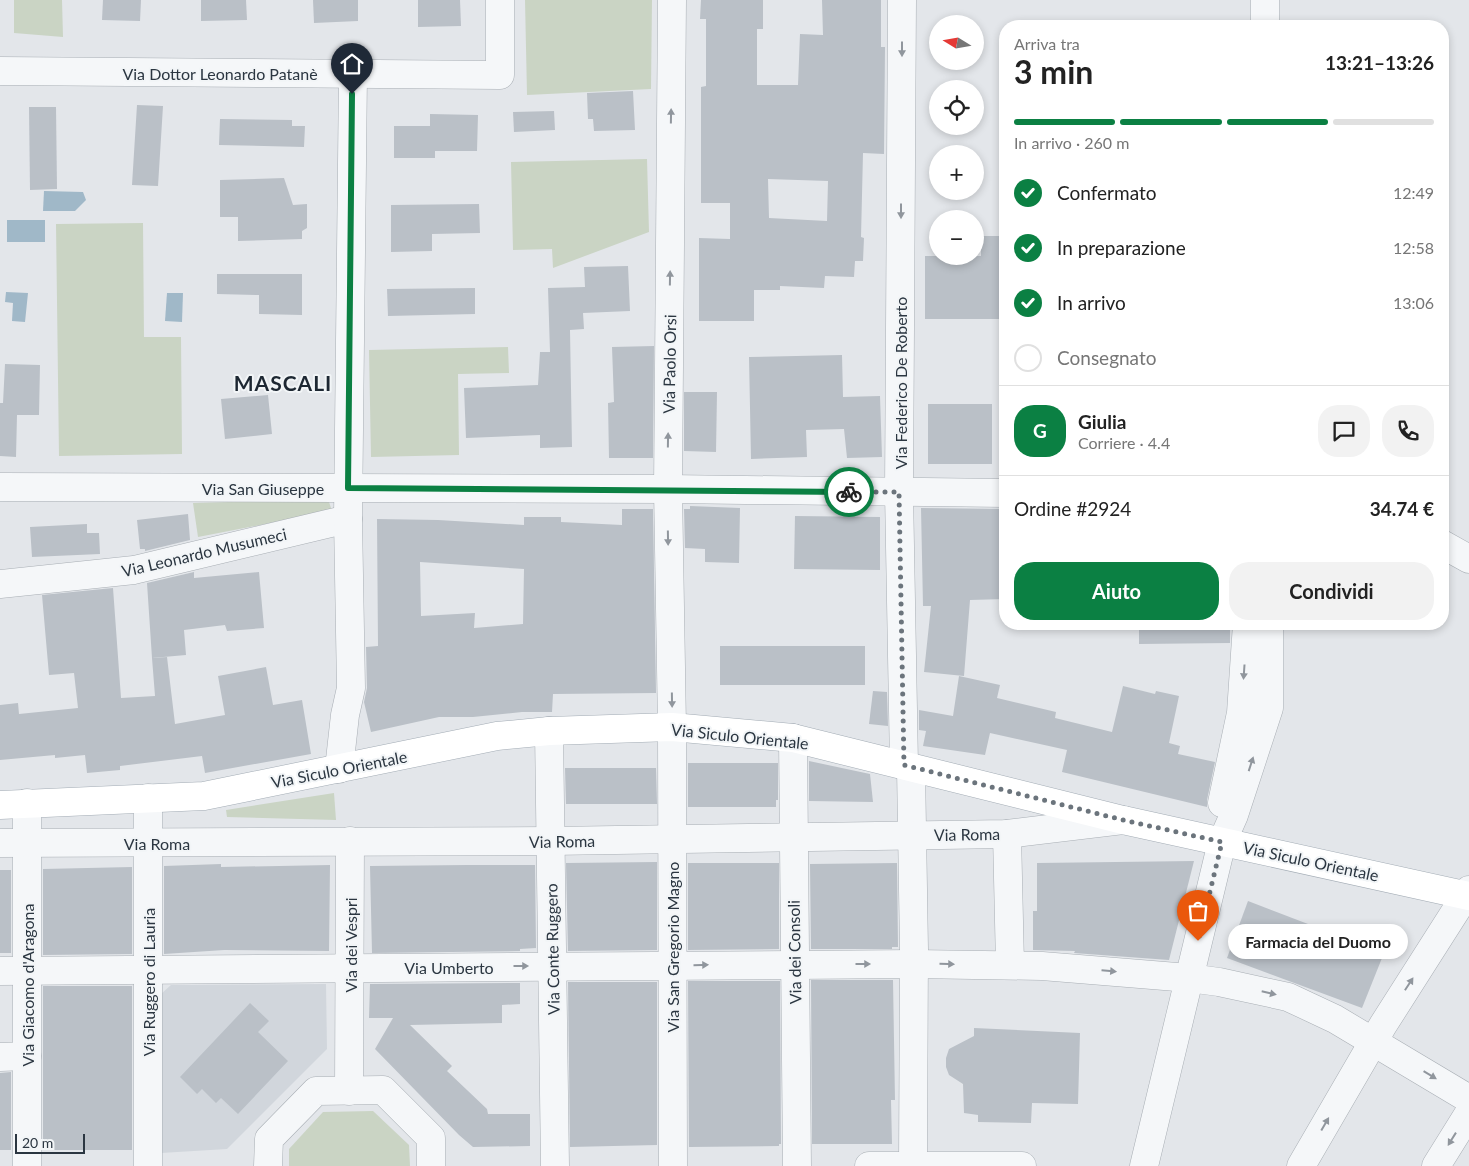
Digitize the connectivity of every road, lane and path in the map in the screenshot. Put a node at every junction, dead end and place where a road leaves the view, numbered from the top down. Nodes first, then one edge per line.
1 (500, 0) edge
2 (672, 0) edge
3 (902, 0) edge
4 (1265, 0) edge
5 (1265, 20) edge
6 (0, 71) edge
7 (353, 74) junction
8 (0, 487) edge
9 (348, 488) junction
10 (668, 489) junction
11 (899, 492) junction
12 (999, 493) edge
13 (348, 519) junction
14 (1449, 548) edge
15 (1469, 558) edge
16 (0, 584) edge
17 (1248, 630) edge
18 (1269, 630) edge
19 (672, 727) junction
20 (549, 731) junction
21 (793, 738) junction
22 (908, 766) junction
23 (339, 769) junction
24 (148, 798) junction
25 (27, 803) junction
26 (0, 804) edge
27 (1123, 820) junction
28 (1007, 834) junction
29 (912, 835) junction
30 (793, 837) junction
31 (672, 838) junction
32 (350, 841) junction
33 (551, 841) junction
34 (1222, 842) junction
35 (0, 843) edge
36 (148, 843) junction
37 (27, 844) junction
38 (1468, 894) edge
39 (1009, 957) junction
40 (908, 959) junction
41 (795, 964) junction
42 (672, 965) junction
43 (552, 966) junction
44 (350, 967) junction
45 (148, 969) junction
46 (1192, 969) junction
47 (27, 970) junction
48 (0, 971) edge
49 (1382, 1039) junction
50 (27, 1056) junction
51 (0, 1057) edge
52 (349, 1091) junction
53 (1469, 1099) edge
54 (1469, 1113) edge
55 (900, 1165) edge
56 (27, 1166) edge
57 (148, 1166) edge
58 (268, 1166) edge
59 (431, 1166) edge
60 (555, 1166) edge
61 (673, 1166) edge
62 (797, 1166) edge
63 (869, 1166) edge
64 (913, 1166) edge
65 (1020, 1166) edge
66 (1144, 1166) edge
67 (1301, 1166) edge
68 (1436, 1166) edge

1 - 7 street, Via Dottor Leonardo Patanè
10 -> 2 street, Via Paolo Orsi
3 -> 11 street, Via Federico De Roberto
4 - 5 street
6 - 7 street, Via Dottor Leonardo Patanè
7 - 9 street
8 - 9 street, Via San Giuseppe
9 - 10 street, Via San Giuseppe
9 - 13 street
10 - 11 street, Via San Giuseppe
10 -> 19 street, Via Paolo Orsi
11 - 12 street, Via San Giuseppe
11 - 22 street, Via Federico De Roberto
13 - 16 street, Via Leonardo Musumeci
13 - 23 street
14 - 15 street
17 -> 34 street
34 -> 18 street
19 - 20 main road, Via Siculo Orientale
19 - 21 main road, Via Siculo Orientale
19 - 31 street, Via San Gregorio Magno
20 - 23 main road, Via Siculo Orientale
20 - 33 street, Via Conte Ruggero
21 - 22 main road, Via Siculo Orientale
21 - 30 street, Via dei Consoli
22 - 27 main road, Via Siculo Orientale
22 - 29 street, Via Federico De Roberto
23 - 24 main road, Via Siculo Orientale
24 - 25 main road, Via Siculo Orientale
24 - 36 street, Via Ruggero di Lauria
25 - 26 main road, Via Siculo Orientale
25 - 37 street, Via Giacomo d'Aragona
27 - 28 street, Via Roma
27 - 34 main road, Via Siculo Orientale
28 - 29 street, Via Roma
28 - 39 street
29 - 30 street, Via Roma
29 - 40 street, Via Federico De Roberto
30 - 31 street, Via Roma
30 - 41 street, Via dei Consoli
31 - 33 street, Via Roma
31 - 42 street, Via San Gregorio Magno
32 - 33 street, Via Roma
32 - 36 street, Via Roma
32 - 44 street, Via dei Vespri
33 - 43 street, Via Conte Ruggero
34 - 38 main road, Via Siculo Orientale
34 - 46 street
35 - 37 street, Via Roma
36 - 37 street, Via Roma
36 - 45 street, Via Ruggero di Lauria
37 - 47 street, Via Giacomo d'Aragona
49 -> 38 street
40 -> 39 street, Via Umberto
39 -> 46 street, Via Umberto
41 -> 40 street, Via Umberto
40 - 64 street, Via Federico De Roberto
42 -> 41 street, Via Umberto
41 - 62 street, Via dei Consoli
42 - 43 street, Via Umberto
42 - 61 street, Via San Gregorio Magno
44 -> 43 street, Via Umberto
43 - 60 street, Via Conte Ruggero
44 - 45 street, Via Umberto
44 - 52 street, Via dei Vespri
45 - 47 street, Via Umberto
45 - 57 street, Via Ruggero di Lauria
46 -> 49 street, Via Umberto
46 - 66 street
47 - 48 street, Via Umberto
47 - 50 street, Via Giacomo d'Aragona
49 -> 53 street
67 -> 49 street
50 - 51 street
50 - 56 street, Via Giacomo d'Aragona
52 - 58 street
52 - 59 street
54 -> 68 street
55 - 63 street
55 - 64 street
64 - 65 street

